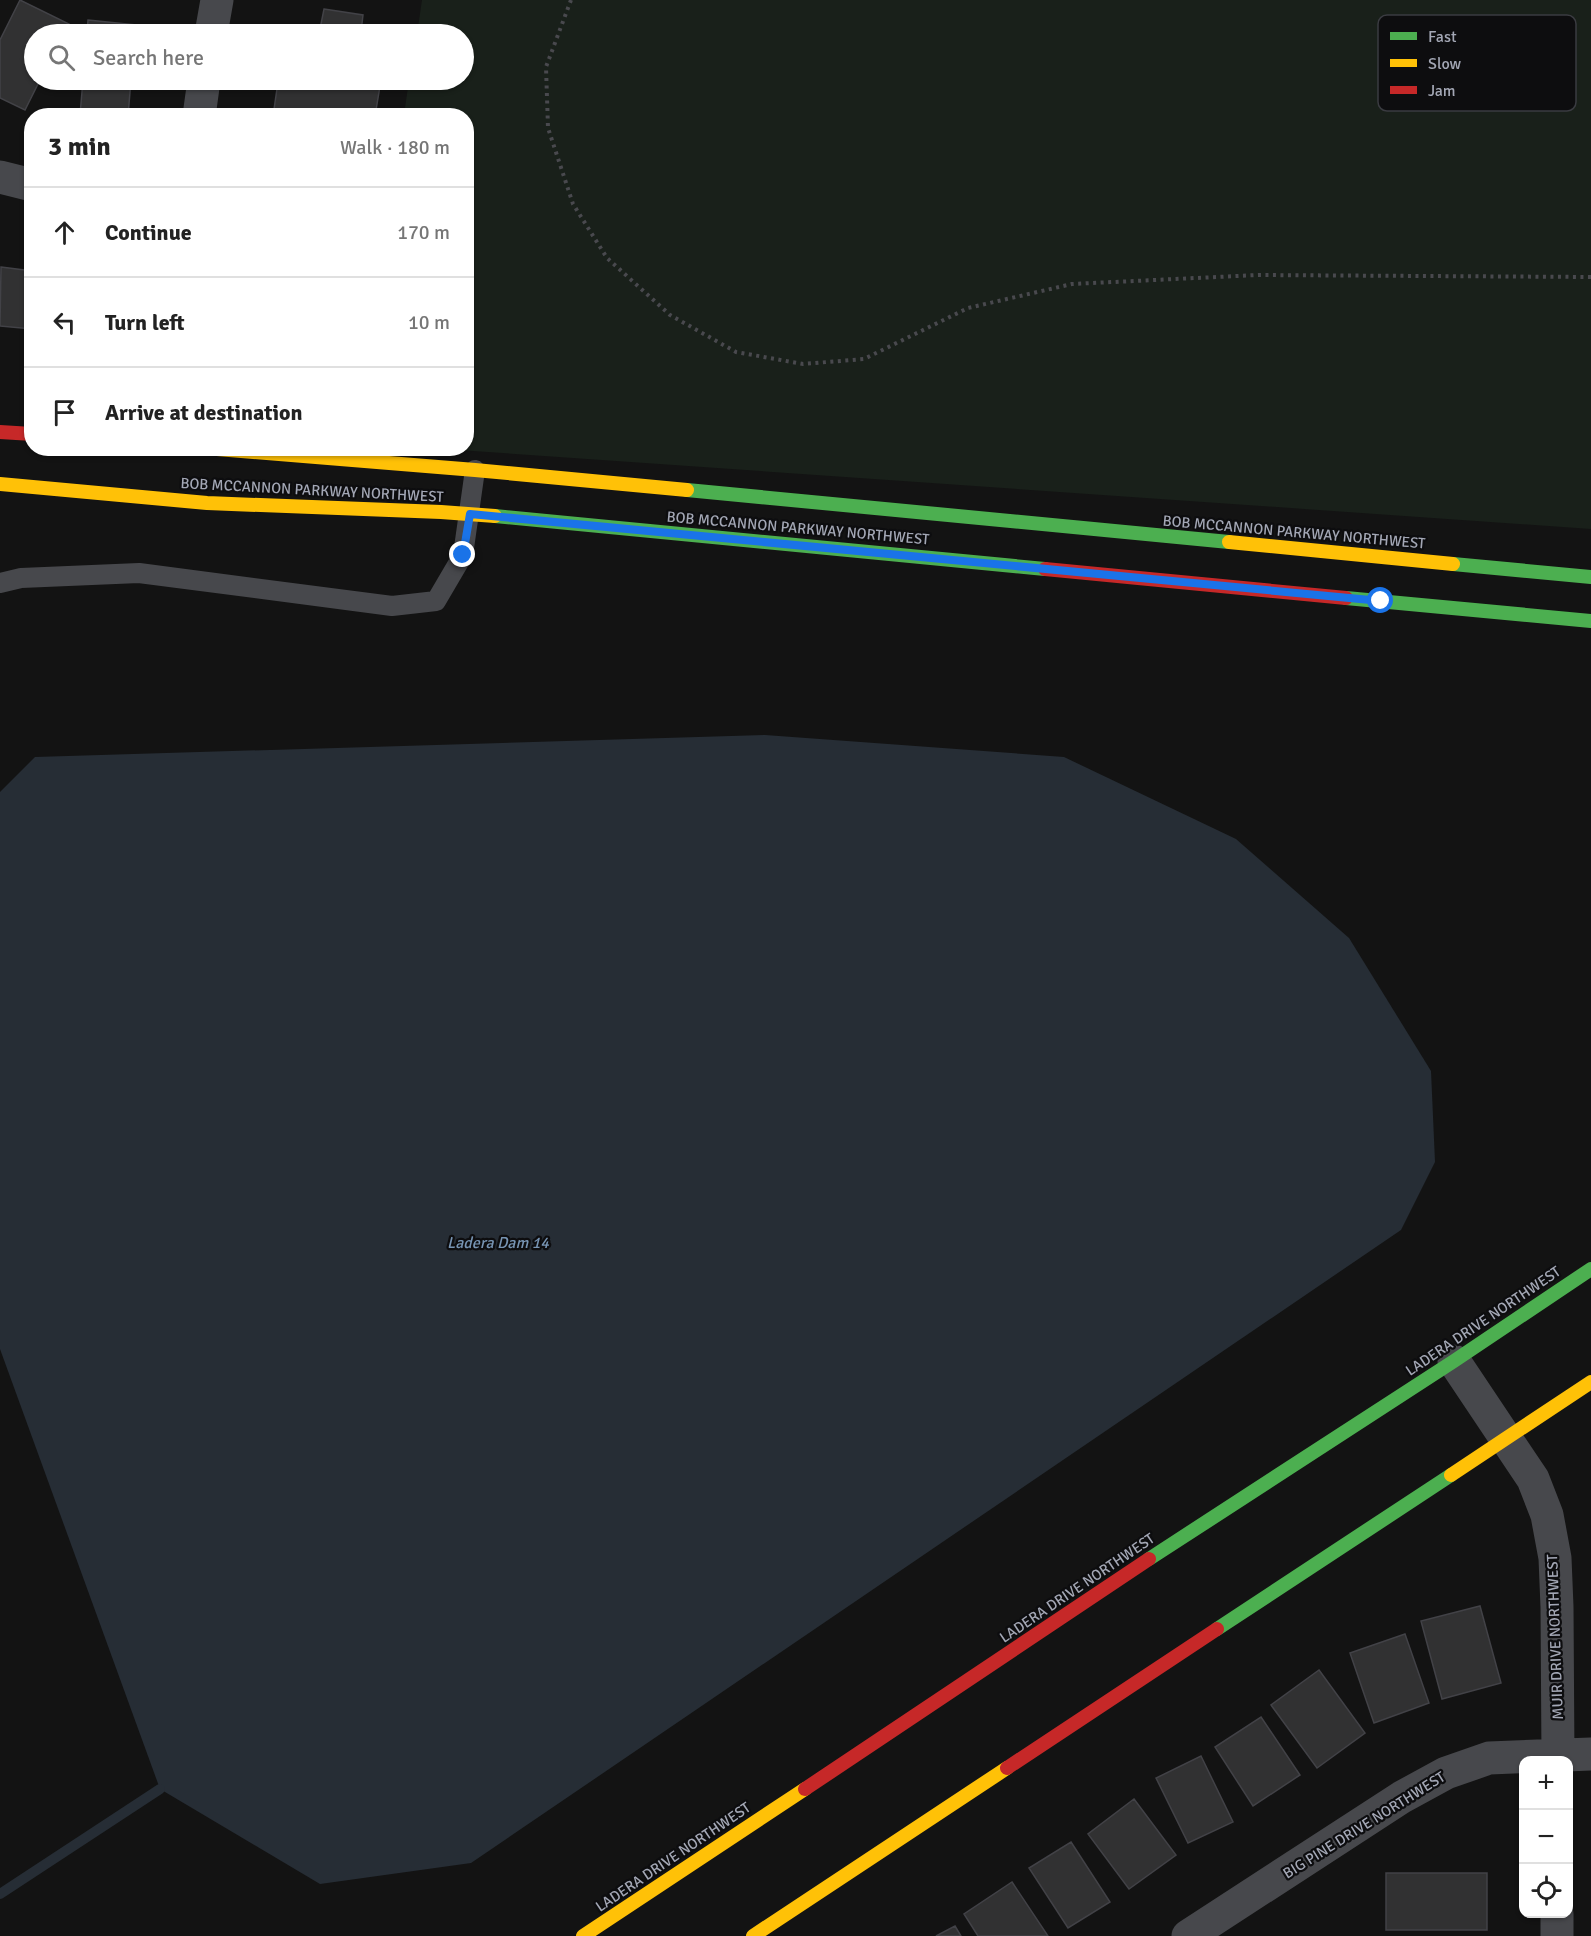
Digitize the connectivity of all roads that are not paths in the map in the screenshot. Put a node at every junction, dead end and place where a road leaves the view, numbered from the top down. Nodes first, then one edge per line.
1 (217, 0) edge
2 (213, 24) edge
3 (202, 90) edge
4 (199, 108) edge
5 (0, 177) edge
6 (24, 183) edge
7 (0, 432) edge
8 (24, 434) edge
9 (303, 456) edge
10 (475, 470) junction
11 (0, 484) edge
12 (470, 514) junction
13 (1591, 578) edge
14 (0, 583) edge
15 (1591, 621) edge
16 (1591, 1269) edge
17 (1454, 1361) junction
18 (1591, 1382) edge
19 (1506, 1438) junction
20 (1591, 1754) edge
21 (1558, 1756) edge
22 (1569, 1756) edge
23 (1519, 1758) edge
24 (1557, 1918) edge
25 (583, 1936) edge
26 (753, 1936) edge
27 (1188, 1936) edge
28 (1557, 1936) edge

1 - 2 street
3 - 4 street
5 - 6 street
7 - 8 street
9 - 10 street, BOB MCCANNON PARKWAY NORTHWEST
10 - 12 lane
10 - 13 street, BOB MCCANNON PARKWAY NORTHWEST
11 - 12 street, BOB MCCANNON PARKWAY NORTHWEST
12 - 14 lane
12 - 15 street, BOB MCCANNON PARKWAY NORTHWEST
16 - 17 street, LADERA DRIVE NORTHWEST
17 - 19 street, MUIR DRIVE NORTHWEST
17 - 25 street, LADERA DRIVE NORTHWEST
18 - 19 street
19 - 21 street, MUIR DRIVE NORTHWEST
19 - 26 street
20 - 22 street, BIG PINE DRIVE NORTHWEST
23 - 27 street, BIG PINE DRIVE NORTHWEST
24 - 28 street

